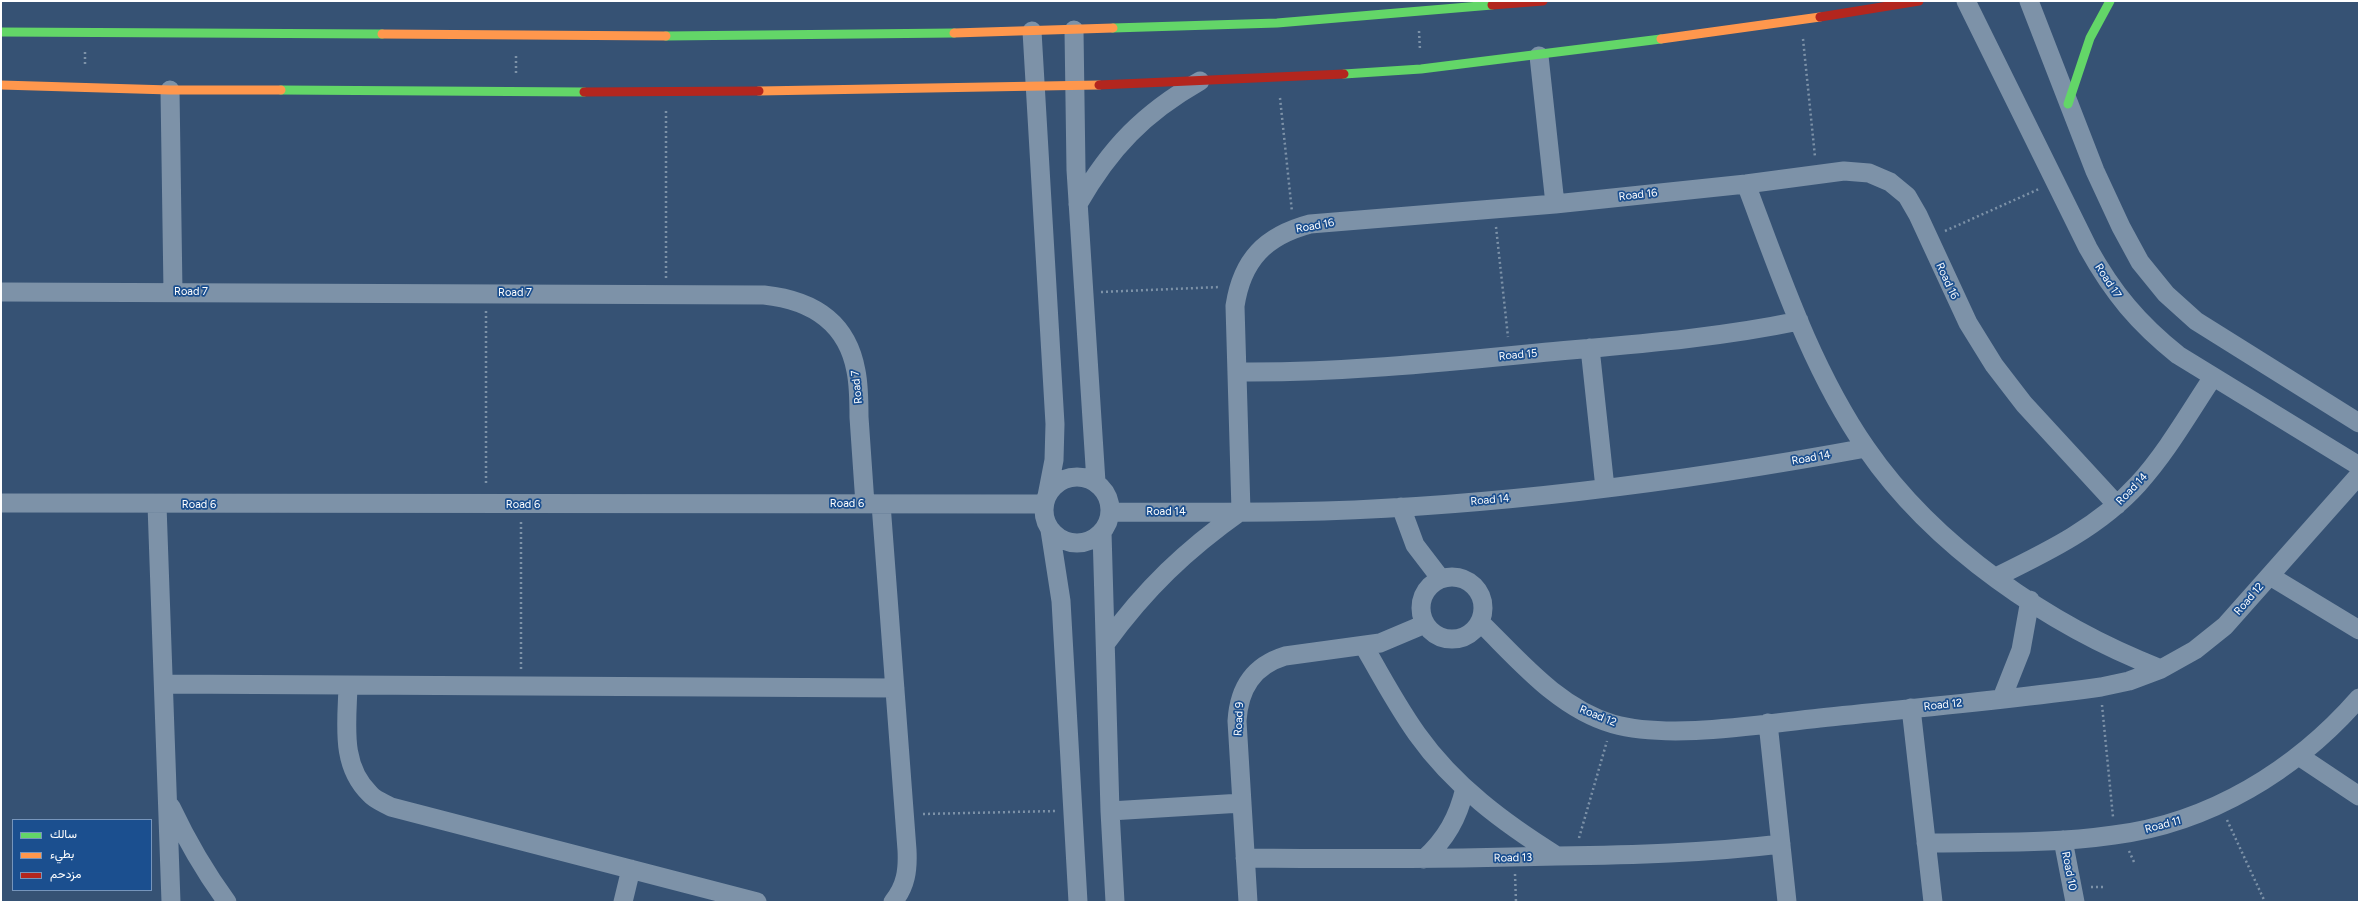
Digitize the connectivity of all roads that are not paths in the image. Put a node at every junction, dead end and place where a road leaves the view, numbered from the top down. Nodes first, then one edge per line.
1 (1543, 1) edge
2 (1919, 1) edge
3 (1966, 1) edge
4 (2028, 1) edge
5 (2110, 1) edge
6 (1074, 30) junction
7 (1032, 31) junction
8 (1, 32) edge
9 (1539, 56) junction
10 (1200, 81) junction
11 (1, 85) edge
12 (1074, 86) junction
13 (1034, 88) junction
14 (170, 90) junction
15 (2068, 104) junction
16 (1746, 184) junction
17 (1078, 204) junction
18 (1556, 204) junction
19 (1, 292) edge
20 (173, 292) junction
21 (1798, 321) junction
22 (1590, 348) junction
23 (1237, 372) junction
24 (2214, 377) junction
25 (2359, 424) edge
26 (1866, 448) junction
27 (2359, 466) edge
28 (2359, 475) edge
29 (1096, 482) junction
30 (1606, 488) junction
31 (1045, 500) junction
32 (1, 503) edge
33 (873, 504) junction
34 (157, 505) junction
35 (2116, 505) junction
36 (1401, 507) junction
37 (1241, 511) junction
38 (1110, 512) junction
39 (1050, 530) junction
40 (1102, 532) junction
41 (2270, 576) junction
42 (1996, 577) junction
43 (1441, 579) junction
44 (2030, 600) junction
45 (1480, 622) junction
46 (1425, 624) junction
47 (2359, 630) edge
48 (1106, 643) junction
49 (1364, 646) junction
50 (2161, 669) junction
51 (164, 684) junction
52 (348, 686) junction
53 (895, 688) junction
54 (2002, 698) junction
55 (2359, 698) edge
56 (1911, 708) junction
57 (1768, 723) junction
58 (2299, 756) junction
59 (1464, 788) junction
60 (2359, 796) edge
61 (168, 800) junction
62 (1242, 803) junction
63 (1110, 811) junction
64 (2063, 840) junction
65 (1926, 843) junction
66 (1781, 844) junction
67 (1565, 856) junction
68 (1245, 858) junction
69 (1424, 859) junction
70 (631, 869) junction
71 (171, 902) edge
72 (227, 902) edge
73 (623, 902) edge
74 (757, 902) edge
75 (893, 902) edge
76 (1078, 902) edge
77 (1115, 902) edge
78 (1248, 902) edge
79 (1787, 902) edge
80 (1933, 902) edge
81 (2075, 902) edge

1 - 6 street
2 - 9 street
3 - 24 street, Road 17
4 - 15 street
5 - 15 street
6 - 7 street
6 - 12 street
7 - 8 street
7 - 13 street
9 - 10 street
9 - 18 street
10 - 12 street
10 - 17 street
11 - 14 street
12 - 13 street
12 - 17 street
13 - 14 street
13 - 31 street
14 - 20 street
15 - 25 street
16 - 18 street, Road 16
16 - 21 street
16 - 35 street, Road 16
17 - 29 street
18 - 23 street, Road 16
19 - 20 street, Road 7
20 - 33 street, Road 7
21 - 22 street, Road 15
21 - 26 street
22 - 23 street, Road 15
22 - 30 street
23 - 37 street, Road 16
24 - 27 street, Road 17
24 - 35 street, Road 14
26 - 30 street, Road 14
26 - 42 street
28 - 41 street, Road 12
29 - 31 street
29 - 38 street
30 - 36 street, Road 14
31 - 33 street, Road 6
31 - 39 street
32 - 34 street, Road 6
33 - 34 street, Road 6
33 - 53 street, Road 7
34 - 51 street
35 - 42 street, Road 14
36 - 37 street, Road 14
36 - 43 street
37 - 38 street, Road 14
37 - 48 street
38 - 40 street
39 - 40 street
39 - 76 street
40 - 48 street
41 - 47 street
41 - 50 street, Road 12
42 - 44 street
43 - 45 street
43 - 46 street
44 - 50 street
44 - 54 street
45 - 46 street
45 - 57 street, Road 12
46 - 49 street, Road 9
48 - 63 street
49 - 59 street
49 - 62 street, Road 9
50 - 54 street, Road 12
51 - 52 street
51 - 61 street
52 - 53 street
52 - 70 street
53 - 75 street, Road 7
54 - 56 street, Road 12
55 - 58 street, Road 11
56 - 57 street, Road 12
56 - 65 street
57 - 66 street
58 - 60 street
58 - 64 street, Road 11
59 - 67 street
59 - 69 street
61 - 71 street
61 - 72 street
62 - 63 street
62 - 68 street, Road 9
63 - 77 street
64 - 65 street, Road 11
64 - 81 street, Road 10
65 - 80 street
66 - 67 street, Road 13
66 - 79 street
67 - 69 street, Road 13
68 - 69 street, Road 13
68 - 78 street, Road 9
70 - 73 street
70 - 74 street

